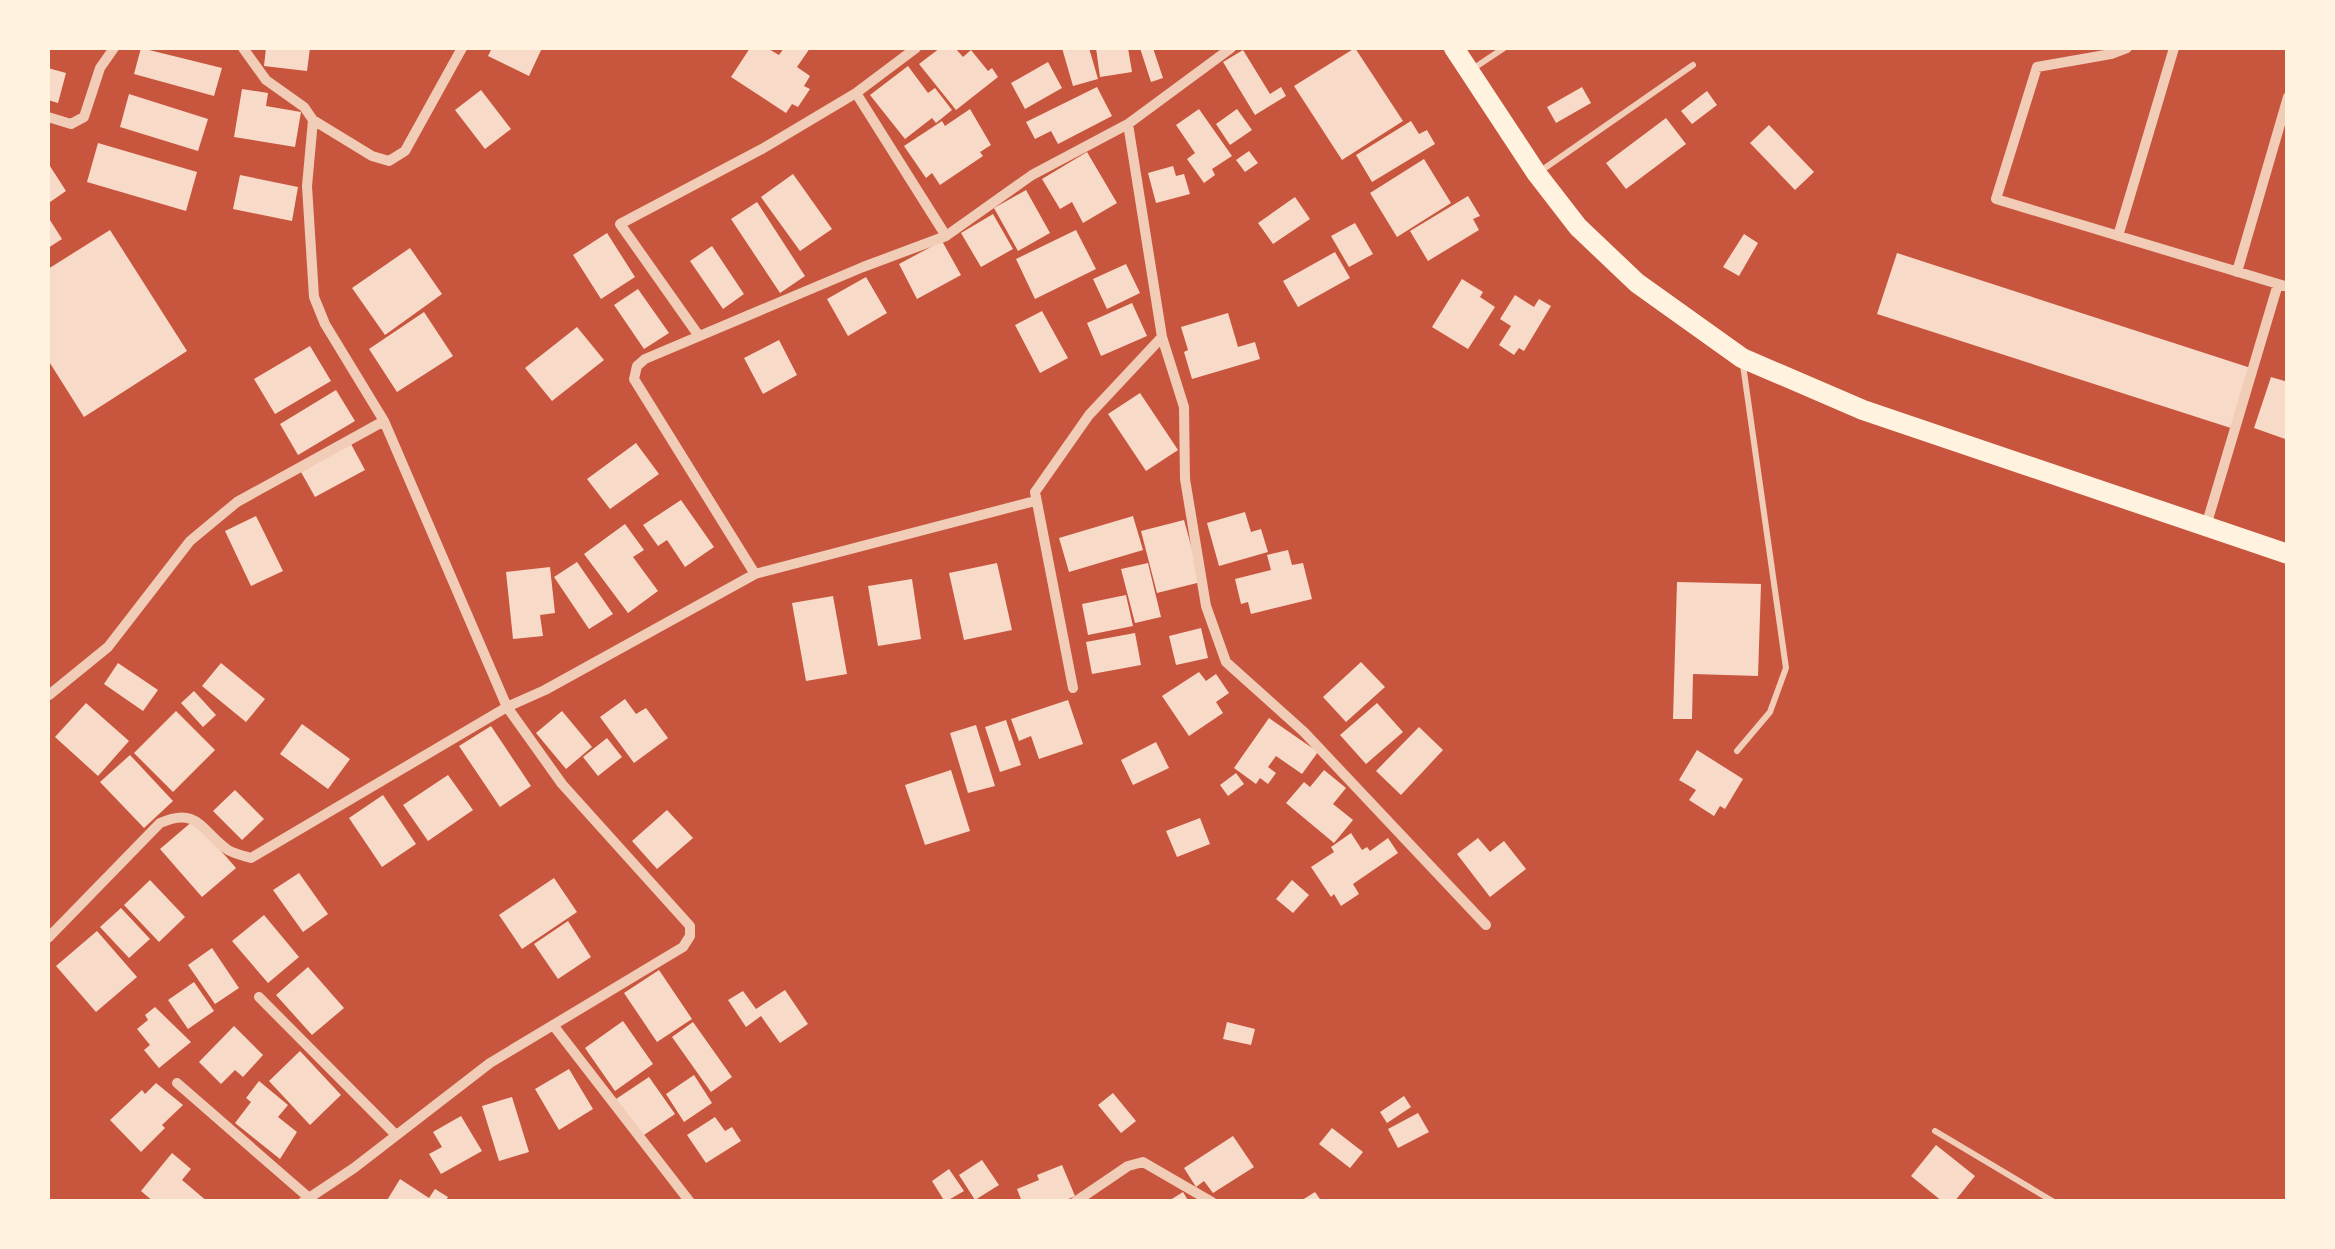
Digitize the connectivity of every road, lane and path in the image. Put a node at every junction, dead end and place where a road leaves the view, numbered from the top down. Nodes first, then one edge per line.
1 (114, 48) edge
2 (243, 48) edge
3 (462, 48) edge
4 (916, 48) edge
5 (1231, 48) edge
6 (1454, 48) edge
7 (1504, 48) edge
8 (2127, 48) edge
9 (2174, 48) edge
10 (1693, 65) dead end
11 (1469, 72) junction
12 (856, 93) junction
13 (2288, 97) edge
14 (48, 118) edge
15 (313, 120) junction
16 (1128, 124) junction
17 (1537, 174) junction
18 (946, 236) junction
19 (2118, 236) junction
20 (2237, 272) junction
21 (2282, 286) edge
22 (699, 336) junction
23 (1162, 337) junction
24 (1742, 358) junction
25 (384, 421) junction
26 (1034, 501) junction
27 (2206, 527) junction
28 (2288, 554) edge
29 (755, 574) junction
30 (1072, 688) dead end
31 (49, 696) edge
32 (507, 707) junction
33 (1737, 750) dead end
34 (1486, 925) dead end
35 (48, 938) edge
36 (259, 997) dead end
37 (553, 1025) junction
38 (176, 1083) dead end
39 (1936, 1131) dead end
40 (396, 1135) junction
41 (306, 1199) edge
42 (690, 1202) edge
43 (1075, 1202) edge
44 (1212, 1202) edge
45 (2054, 1202) edge

1 - 14 street
2 - 15 street
3 - 15 street
4 - 12 street
5 - 16 street
6 - 11 highway
7 - 11 lane
8 - 19 street
9 - 19 street
10 - 17 lane
11 - 17 highway
12 - 18 street
12 - 22 street
13 - 20 street
15 - 25 street
16 - 18 street
16 - 23 street
17 - 24 highway
18 - 22 street
19 - 20 street
20 - 21 street
21 - 27 street
22 - 29 street
23 - 26 street
23 - 34 street
24 - 27 highway
24 - 33 lane
25 - 31 street
25 - 32 street
26 - 29 street
26 - 30 street
27 - 28 highway
29 - 32 street
32 - 35 street
32 - 37 street
36 - 40 street
37 - 40 street
37 - 42 street
38 - 41 street
39 - 45 lane
40 - 41 street
43 - 44 street

